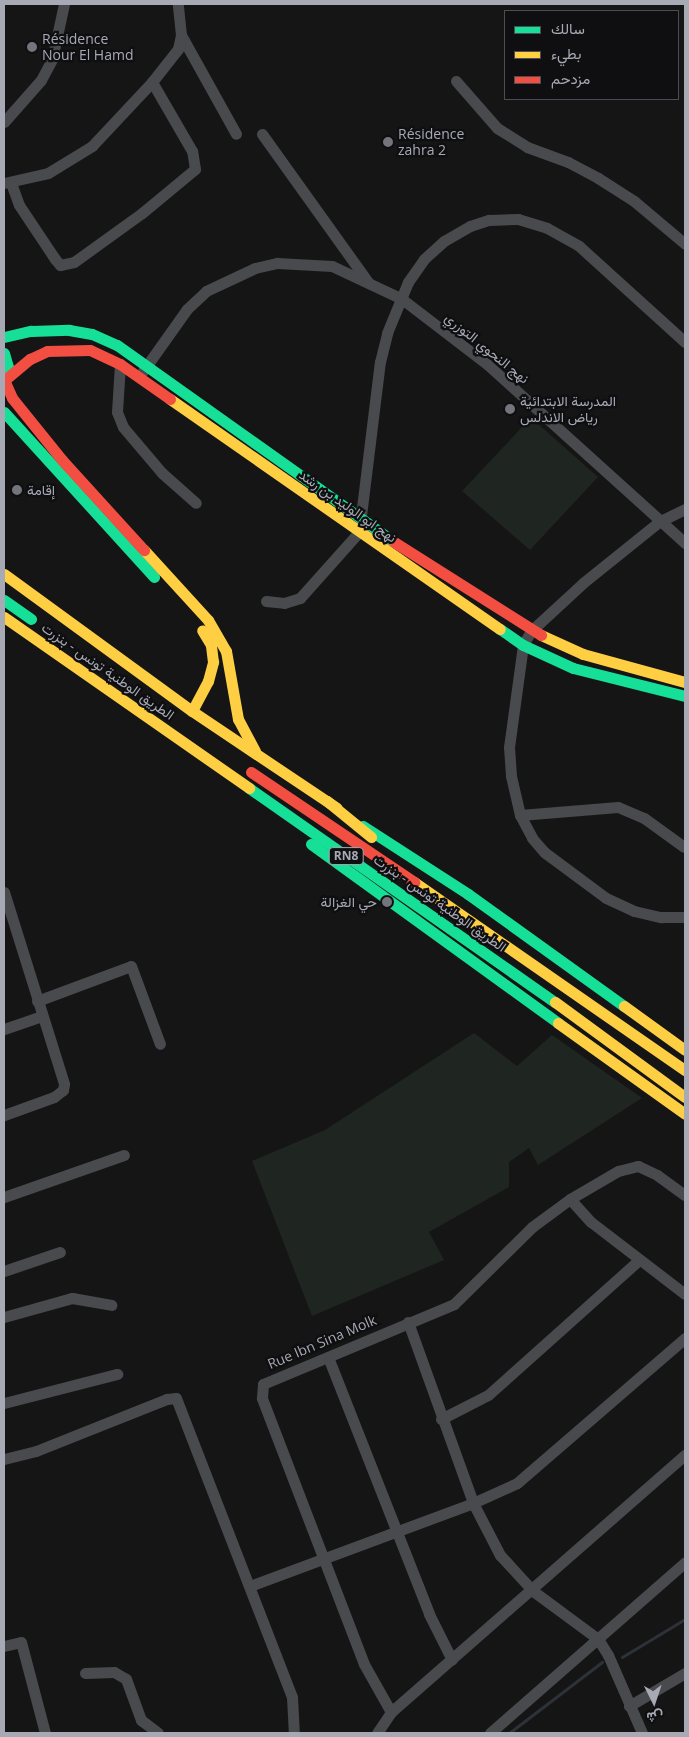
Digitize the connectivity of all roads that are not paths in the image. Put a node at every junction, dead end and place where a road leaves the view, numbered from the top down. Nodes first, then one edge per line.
1 (64, 4) edge
2 (178, 4) edge
3 (181, 35) junction
4 (456, 81) dead end
5 (152, 82) junction
6 (4, 122) edge
7 (236, 134) dead end
8 (262, 134) dead end
9 (7, 183) edge
10 (685, 244) edge
11 (369, 283) junction
12 (402, 299) junction
13 (4, 337) edge
14 (685, 342) edge
15 (4, 353) edge
16 (120, 364) junction
17 (146, 364) junction
18 (141, 376) junction
19 (5, 381) edge
20 (4, 412) edge
21 (196, 503) dead end
22 (685, 509) edge
23 (362, 519) junction
24 (660, 521) junction
25 (359, 532) junction
26 (685, 543) edge
27 (4, 574) edge
28 (4, 600) edge
29 (266, 601) dead end
30 (4, 617) edge
31 (4, 628) edge
32 (44, 628) dead end
33 (531, 631) junction
34 (523, 645) junction
35 (685, 682) edge
36 (685, 696) edge
37 (192, 710) junction
38 (258, 755) junction
39 (237, 762) dead end
40 (327, 801) junction
41 (520, 814) junction
42 (684, 847) dead end
43 (4, 892) edge
44 (400, 907) junction
45 (685, 917) edge
46 (512, 947) junction
47 (37, 1001) junction
48 (42, 1016) junction
49 (4, 1029) edge
50 (160, 1044) dead end
51 (685, 1050) edge
52 (685, 1056) edge
53 (642, 1065) junction
54 (685, 1070) edge
55 (685, 1097) edge
56 (685, 1114) edge
57 (4, 1115) edge
58 (124, 1155) dead end
59 (685, 1195) edge
60 (4, 1197) edge
61 (570, 1199) junction
62 (60, 1252) dead end
63 (639, 1260) junction
64 (4, 1271) edge
65 (685, 1294) edge
66 (111, 1305) dead end
67 (4, 1318) edge
68 (408, 1322) junction
69 (685, 1338) edge
70 (328, 1357) junction
71 (116, 1374) dead end
72 (4, 1403) edge
73 (441, 1419) junction
74 (685, 1455) edge
75 (4, 1459) edge
76 (474, 1503) junction
77 (395, 1530) junction
78 (323, 1558) junction
79 (685, 1562) edge
80 (250, 1586) junction
81 (532, 1591) junction
82 (598, 1639) junction
83 (4, 1646) edge
84 (452, 1660) junction
85 (85, 1673) dead end
86 (685, 1673) edge
87 (629, 1706) junction
88 (391, 1712) junction
89 (45, 1733) edge
90 (158, 1733) edge
91 (294, 1733) edge
92 (377, 1733) edge
93 (490, 1733) edge
94 (642, 1733) edge

1 - 6 street
2 - 3 street
3 - 5 street
3 - 7 street
4 - 10 street
5 - 9 street
5 - 9 street
8 - 11 street
11 - 12 street, نهج النحوي التوزري
11 - 17 street, نهج النحوي التوزري
12 - 14 street
12 - 23 street
12 - 24 street, نهج النحوي التوزري
13 - 17 main road, نهج ابو الوليد بن رشد
15 - 19 main road
16 - 18 main road, نهج ابو الوليد بن رشد
16 - 19 main road, نهج ابو الوليد بن رشد
16 - 21 street
17 - 18 street, نهج النحوي التوزري
17 - 23 main road, نهج ابو الوليد بن رشد
18 - 25 main road, نهج ابو الوليد بن رشد
19 - 38 main road
20 - 37 main road
22 - 24 street
23 - 25 street
23 - 33 main road, نهج ابو الوليد بن رشد
24 - 26 street, نهج النحوي التوزري
24 - 33 street
25 - 29 street
25 - 34 main road, نهج ابو الوليد بن رشد
27 - 37 main road
28 - 32 main road, الطريق الوطنية تونس - بنزرت
30 - 53 main road, الطريق الوطنية تونس - بنزرت / RN8
31 - 44 main road
33 - 34 street
33 - 35 main road, نهج ابو الوليد بن رشد
34 - 36 main road, نهج ابو الوليد بن رشد
34 - 41 street
37 - 38 main road
38 - 40 main road
39 - 46 main road, الطريق الوطنية تونس - بنزرت / RN8
40 - 46 main road
40 - 51 main road
41 - 42 street
41 - 45 street
43 - 47 street
44 - 53 main road, RN8
44 - 56 main road
46 - 52 main road, RN8
46 - 54 main road, الطريق الوطنية تونس - بنزرت / RN8
47 - 48 street
47 - 50 street
48 - 49 street
48 - 57 street
53 - 55 main road, الطريق الوطنية تونس - بنزرت / RN8
58 - 60 street
59 - 61 street, Rue Ibn Sina Molk
61 - 63 street
61 - 68 street, Rue Ibn Sina Molk
62 - 64 street
63 - 65 street
63 - 73 street
66 - 67 street
68 - 70 street, Rue Ibn Sina Molk
68 - 73 street
69 - 76 street
70 - 77 street
70 - 78 street, Rue Ibn Sina Molk
71 - 72 street
73 - 76 street
74 - 81 street
75 - 80 street
76 - 77 street
76 - 81 street
77 - 78 street
77 - 84 street
78 - 80 street
78 - 88 street, Rue Ibn Sina Molk
79 - 82 street
80 - 91 street
81 - 82 street
81 - 84 street
82 - 87 street
82 - 93 street
83 - 89 street
84 - 88 street
85 - 90 street
86 - 87 street
87 - 94 street
88 - 92 street

